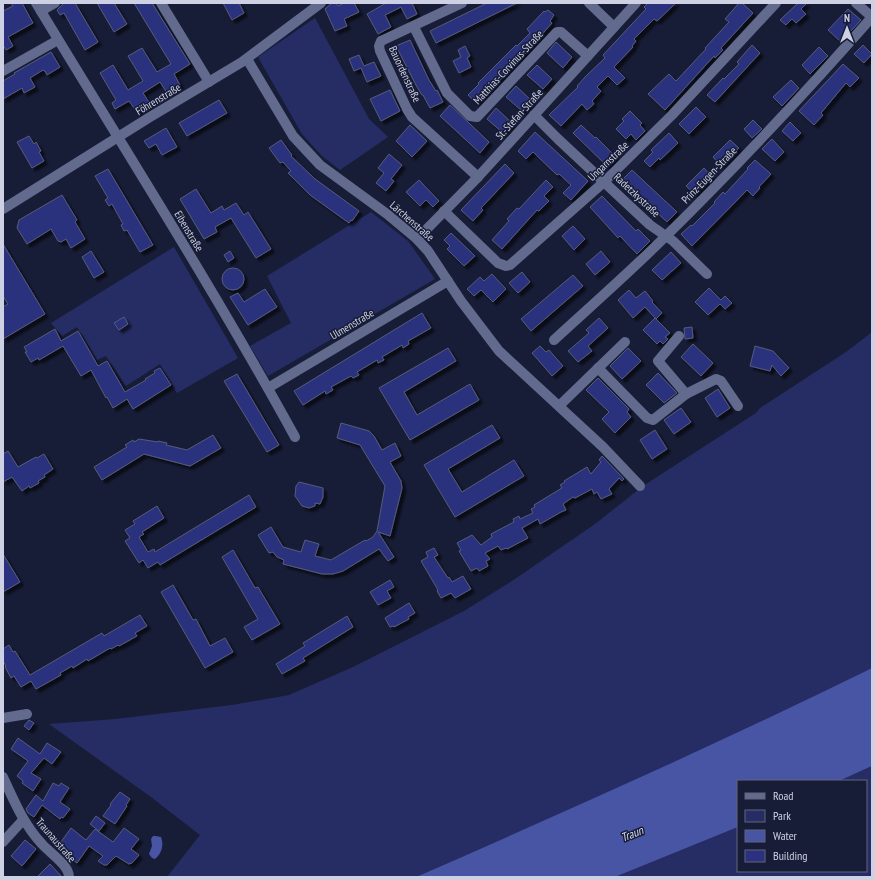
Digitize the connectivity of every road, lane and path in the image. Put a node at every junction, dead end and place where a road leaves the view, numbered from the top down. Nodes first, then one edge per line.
1 (55, 3) edge
2 (161, 3) edge
3 (320, 3) edge
4 (462, 3) edge
5 (589, 3) edge
6 (636, 3) edge
7 (776, 3) edge
8 (856, 3) edge
9 (38, 7) edge
10 (872, 17) edge
11 (414, 27) junction
12 (614, 28) junction
13 (58, 40) junction
14 (588, 56) junction
15 (247, 59) junction
16 (3, 71) edge
17 (209, 82) junction
18 (534, 115) junction
19 (117, 138) junction
20 (478, 176) junction
21 (604, 182) junction
22 (3, 209) edge
23 (444, 211) junction
24 (666, 236) junction
25 (417, 239) junction
26 (707, 274) dead end
27 (448, 281) junction
28 (679, 336) dead end
29 (554, 340) dead end
30 (625, 342) dead end
31 (598, 368) junction
32 (268, 388) junction
33 (686, 394) junction
34 (559, 406) junction
35 (738, 406) dead end
36 (295, 437) dead end
37 (640, 486) dead end
38 (27, 714) dead end
39 (3, 718) edge
40 (3, 777) edge
41 (23, 820) junction
42 (3, 842) edge
43 (69, 877) edge

1 - 9 street
2 - 17 street
3 - 15 street, Föhrenstraße
4 - 11 street, Bauordenstraße
5 - 12 street
6 - 12 street, St.-Stefan-Straße
7 - 21 street, Ungarnstraße
8 - 10 street
9 - 13 street, Eibenstraße
10 - 24 street, Prinz-Eugen-Straße
11 - 14 street, Matthias-Corvinus-Straße
11 - 20 street, Bauordenstraße
12 - 14 street, St.-Stefan-Straße
13 - 16 street
13 - 19 street, Eibenstraße
14 - 18 street, St.-Stefan-Straße
15 - 17 street, Föhrenstraße
15 - 25 street, Lärchenstraße
17 - 19 street, Föhrenstraße
18 - 20 street, St.-Stefan-Straße
18 - 21 street, Radetzkystraße
19 - 22 street, Föhrenstraße
19 - 32 street, Eibenstraße
20 - 23 street, St.-Stefan-Straße
21 - 23 street, Ungarnstraße
21 - 24 street, Radetzkystraße
23 - 25 street, St.-Stefan-Straße
24 - 26 street, Radetzkystraße
24 - 29 street, Prinz-Eugen-Straße
25 - 27 street, Lärchenstraße
27 - 32 street, Ulmenstraße
27 - 34 street, Lärchenstraße
28 - 33 street
30 - 31 street
31 - 33 street
31 - 34 street
32 - 36 street, Eibenstraße
33 - 35 street
34 - 37 street, Lärchenstraße
38 - 39 street
40 - 41 street, Traunaustraße
41 - 42 street
41 - 43 street, Traunaustraße

